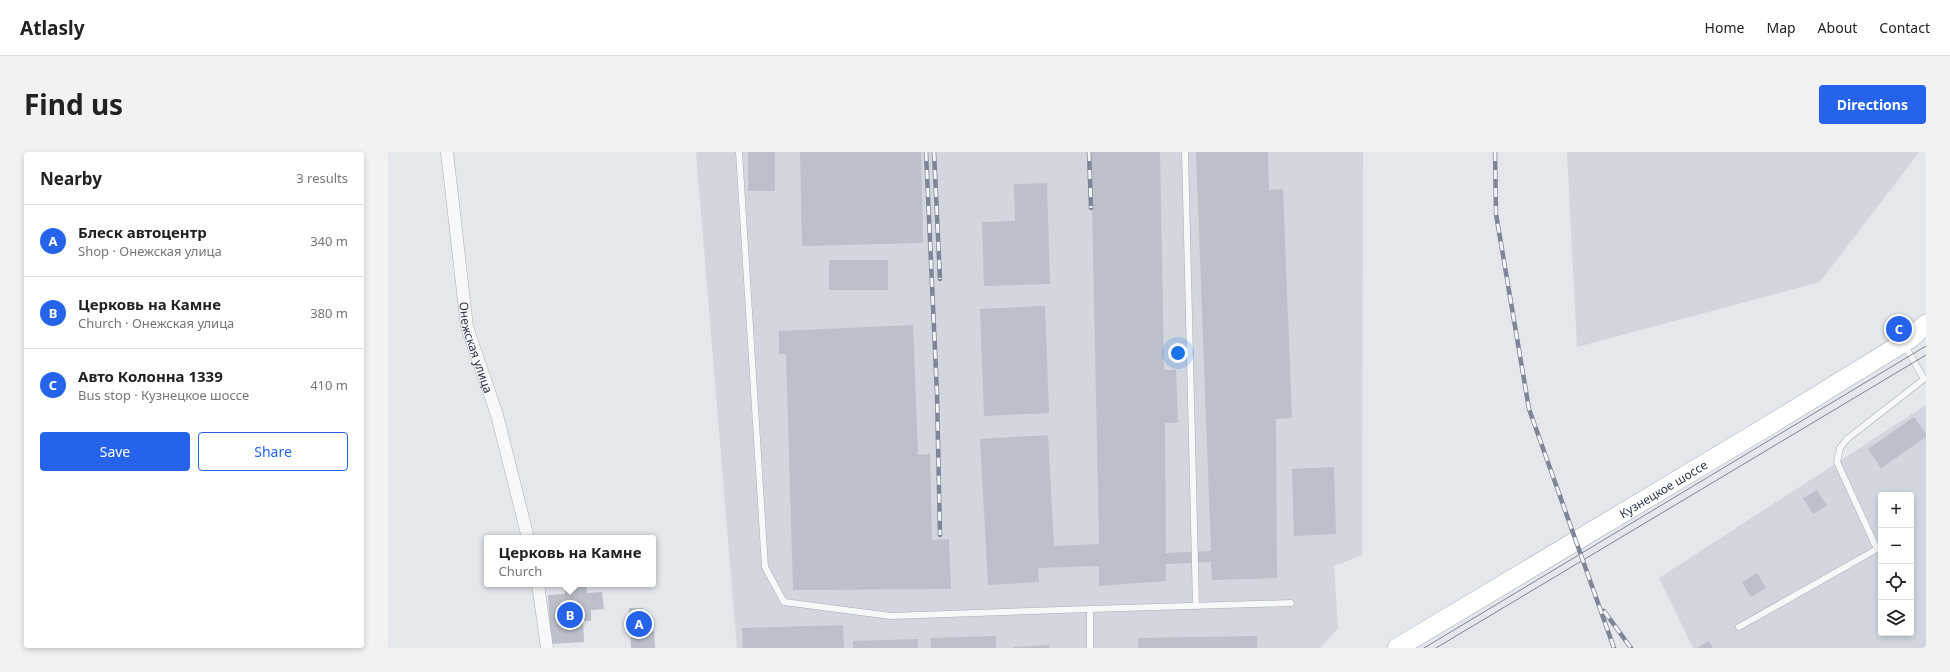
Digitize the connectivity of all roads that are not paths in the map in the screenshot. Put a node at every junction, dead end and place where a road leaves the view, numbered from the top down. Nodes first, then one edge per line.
1 (447, 152) edge
2 (740, 152) edge
3 (1185, 152) edge
4 (1926, 324) edge
5 (1903, 343) junction
6 (1925, 378) edge
7 (527, 535) edge
8 (538, 587) edge
9 (1291, 603) dead end
10 (1196, 606) junction
11 (1090, 610) junction
12 (1739, 627) dead end
13 (547, 648) edge
14 (1090, 648) edge
15 (1397, 648) edge

1 - 7 street, Онежская улица
2 - 11 lane
3 - 10 lane
4 - 5 main road, Кузнецкое шоссе
5 - 6 lane
5 - 15 main road, Кузнецкое шоссе
6 - 12 lane
8 - 13 street
9 - 10 lane
10 - 11 lane
11 - 14 lane

